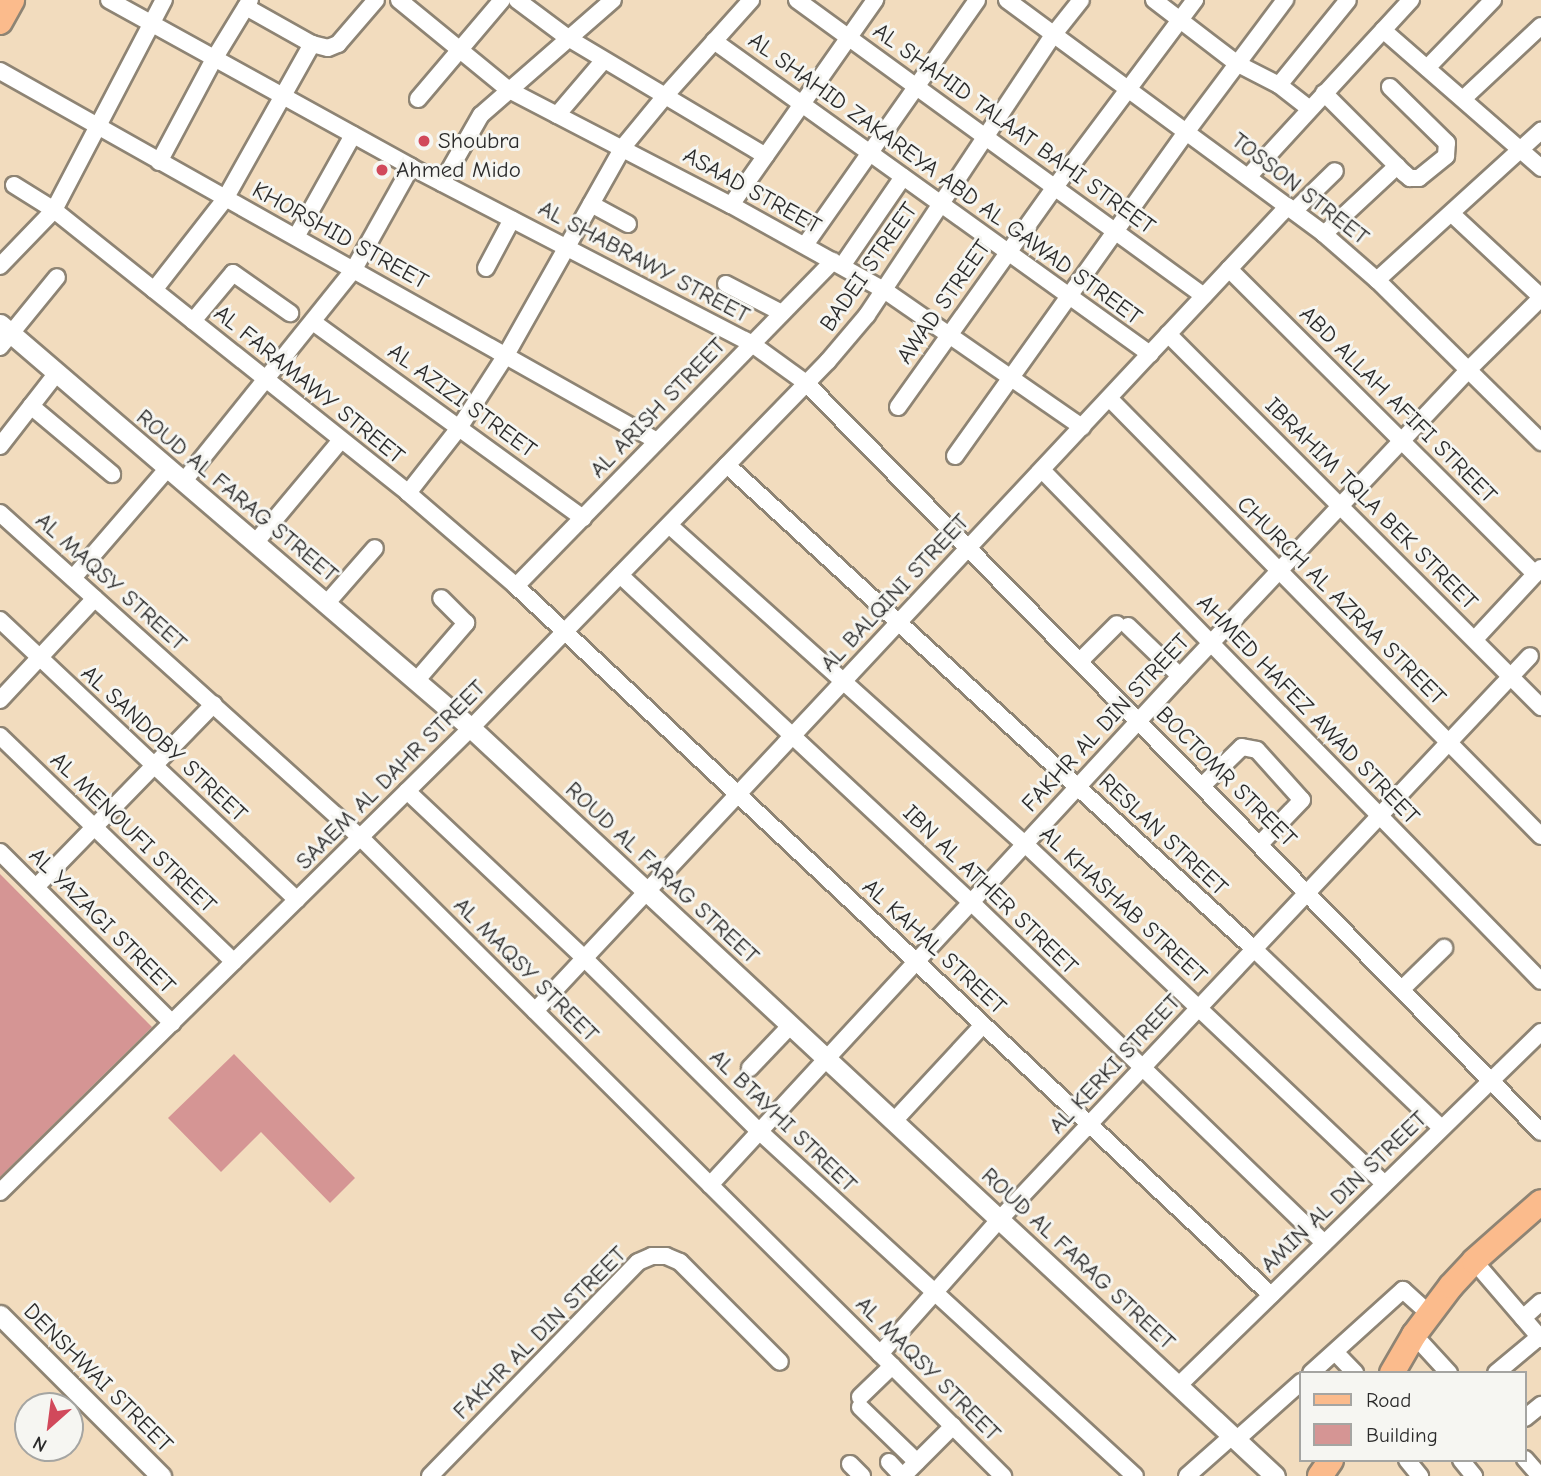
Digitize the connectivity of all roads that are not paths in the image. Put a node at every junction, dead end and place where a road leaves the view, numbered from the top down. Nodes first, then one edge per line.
1 (12, 0) edge
2 (109, 0) edge
3 (164, 0) edge
4 (376, 0) edge
5 (399, 0) edge
6 (502, 0) edge
7 (517, 0) edge
8 (613, 0) edge
9 (751, 0) edge
10 (797, 0) edge
11 (875, 0) edge
12 (977, 0) edge
13 (1007, 0) edge
14 (1081, 0) edge
15 (1154, 0) edge
16 (1195, 0) edge
17 (1285, 0) edge
18 (1348, 0) edge
19 (1411, 0) edge
20 (1493, 0) edge
21 (248, 3) edge
22 (1180, 20) junction
23 (0, 22) edge
24 (151, 25) junction
25 (1541, 26) edge
26 (1382, 30) junction
27 (1054, 34) junction
28 (849, 37) junction
29 (568, 38) junction
30 (714, 41) junction
31 (312, 44) junction
32 (458, 50) junction
33 (214, 59) junction
34 (604, 60) junction
35 (1236, 63) junction
36 (1427, 68) junction
37 (0, 71) edge
38 (1279, 85) junction
39 (916, 87) junction
40 (1390, 87) dead end
41 (1129, 89) junction
42 (509, 90) junction
43 (1324, 93) junction
44 (284, 96) junction
45 (665, 96) junction
46 (418, 99) dead end
47 (1463, 99) junction
48 (802, 104) junction
49 (1310, 109) junction
50 (556, 115) junction
51 (97, 126) junction
52 (1186, 131) junction
53 (1541, 131) edge
54 (354, 135) junction
55 (987, 138) junction
56 (623, 147) junction
57 (1522, 149) junction
58 (870, 153) junction
59 (765, 156) junction
60 (159, 162) junction
61 (1397, 166) junction
62 (411, 167) junction
63 (1541, 168) edge
64 (1335, 171) dead end
65 (903, 177) junction
66 (1248, 177) junction
67 (442, 183) junction
68 (14, 185) dead end
69 (1055, 187) junction
70 (225, 199) junction
71 (591, 204) junction
72 (731, 205) junction
73 (941, 205) junction
74 (1291, 209) junction
75 (54, 210) junction
76 (1452, 214) junction
77 (512, 219) junction
78 (628, 224) dead end
79 (1115, 231) junction
80 (1325, 234) junction
81 (296, 237) junction
82 (805, 245) junction
83 (568, 248) junction
84 (1008, 252) junction
85 (837, 263) junction
86 (0, 266) edge
87 (486, 268) dead end
88 (354, 269) junction
89 (1229, 269) junction
90 (57, 277) dead end
91 (1377, 281) junction
92 (726, 284) dead end
93 (884, 289) junction
94 (154, 290) junction
95 (1204, 296) junction
96 (1069, 297) junction
97 (1541, 297) edge
98 (290, 313) dead end
99 (782, 313) junction
100 (193, 321) junction
101 (313, 322) junction
102 (949, 334) junction
103 (1168, 334) junction
104 (4, 335) edge
105 (752, 345) junction
106 (1150, 354) junction
107 (506, 355) junction
108 (1468, 370) junction
109 (56, 374) junction
110 (1011, 378) junction
111 (267, 380) junction
112 (806, 383) junction
113 (1109, 398) junction
114 (31, 406) junction
115 (898, 407) dead end
116 (1082, 427) junction
117 (459, 428) junction
118 (341, 440) junction
119 (657, 441) junction
120 (1401, 441) junction
121 (1541, 442) edge
122 (0, 446) edge
123 (955, 457) dead end
124 (727, 465) junction
125 (167, 468) junction
126 (1042, 470) junction
127 (112, 474) dead end
128 (183, 482) junction
129 (408, 493) junction
130 (1341, 506) junction
131 (0, 513) edge
132 (583, 518) junction
133 (669, 525) junction
134 (255, 543) junction
135 (374, 548) dead end
136 (968, 548) junction
137 (1279, 571) junction
138 (1538, 571) edge
139 (621, 575) junction
140 (73, 578) junction
141 (516, 586) junction
142 (95, 598) junction
143 (441, 598) dead end
144 (326, 604) junction
145 (0, 620) edge
146 (900, 621) junction
147 (565, 633) junction
148 (1475, 639) junction
149 (1212, 643) junction
150 (1530, 656) dead end
151 (39, 657) junction
152 (1080, 662) junction
153 (1180, 676) junction
154 (1511, 676) junction
155 (845, 680) junction
156 (416, 681) junction
157 (0, 700) edge
158 (214, 705) junction
159 (1541, 707) edge
160 (1139, 721) junction
161 (471, 728) junction
162 (0, 736) edge
163 (793, 736) junction
164 (1448, 743) junction
165 (154, 766) junction
166 (1203, 785) junction
167 (1077, 787) junction
168 (407, 791) junction
169 (738, 795) junction
170 (1380, 816) junction
171 (94, 827) junction
172 (1541, 836) edge
173 (360, 837) junction
174 (1024, 844) junction
175 (1261, 844) junction
176 (0, 852) edge
177 (36, 887) junction
178 (647, 892) junction
179 (1308, 892) junction
180 (297, 900) junction
181 (971, 902) junction
182 (1444, 948) dead end
183 (1254, 949) junction
184 (585, 959) junction
185 (916, 961) junction
186 (234, 962) junction
187 (1541, 981) edge
188 (1402, 989) junction
189 (1199, 1007) junction
190 (535, 1011) junction
191 (172, 1023) junction
192 (791, 1025) junction
193 (983, 1025) junction
194 (1541, 1031) edge
195 (827, 1058) junction
196 (750, 1068) dead end
197 (1143, 1068) junction
198 (1491, 1081) junction
199 (894, 1121) junction
200 (1089, 1125) junction
201 (1441, 1128) junction
202 (759, 1131) junction
203 (1541, 1132) edge
204 (1384, 1184) junction
205 (710, 1185) junction
206 (0, 1192) edge
207 (1541, 1202) edge
208 (1000, 1219) junction
209 (1324, 1243) junction
210 (1474, 1261) junction
211 (934, 1294) junction
212 (1270, 1295) junction
213 (1541, 1303) edge
214 (1430, 1314) junction
215 (0, 1315) edge
216 (1523, 1318) junction
217 (1414, 1335) junction
218 (1540, 1338) edge
219 (1335, 1352) junction
220 (880, 1354) junction
221 (780, 1362) dead end
222 (892, 1366) junction
223 (1313, 1371) edge
224 (1353, 1371) edge
225 (1393, 1371) edge
226 (1447, 1371) edge
227 (1499, 1371) edge
228 (1300, 1383) edge
229 (1178, 1385) junction
230 (1541, 1405) edge
231 (1527, 1416) edge
232 (953, 1426) junction
233 (1234, 1438) junction
234 (1527, 1461) edge
235 (888, 1462) dead end
236 (917, 1462) junction
237 (1409, 1462) edge
238 (1463, 1462) edge
239 (850, 1464) dead end
240 (161, 1476) edge
241 (430, 1476) edge
242 (862, 1476) edge
243 (903, 1476) edge
244 (1003, 1476) edge
245 (1135, 1476) edge
246 (1188, 1476) edge
247 (1275, 1476) edge
248 (1420, 1476) edge
249 (1474, 1476) edge
250 (1540, 1476) edge

1 - 23 main road
2 - 24 street, AL SHABRAWY STREET
3 - 24 street
4 - 31 street
5 - 32 street, ASAAD STREET
6 - 32 street
7 - 29 street
8 - 29 street
9 - 30 street
10 - 28 street, AL SHAHID TALAAT BAHI STREET
11 - 28 street
12 - 39 street
13 - 27 street, TOSSON STREET
14 - 27 street, BADEI STREET
15 - 22 street
16 - 22 street, AWAD STREET
17 - 35 street
18 - 38 street
19 - 26 street
20 - 36 street
21 - 31 street
21 - 33 street
22 - 35 street
22 - 41 street, AWAD STREET
24 - 33 street, AL SHABRAWY STREET
24 - 51 street
25 - 47 street
26 - 36 street
26 - 43 street
27 - 41 street, TOSSON STREET
27 - 55 street, BADEI STREET
28 - 39 street, AL SHAHID TALAAT BAHI STREET
28 - 48 street
29 - 34 street
29 - 42 street
30 - 45 street
30 - 48 street, AL SHAHID ZAKAREYA ABD AL GAWAD STREET
31 - 44 street
32 - 42 street, ASAAD STREET
32 - 46 street
33 - 44 street, AL SHABRAWY STREET
33 - 60 street
34 - 45 street
34 - 50 street
35 - 38 street
35 - 52 street
36 - 47 street
37 - 51 street, KHORSHID STREET
38 - 49 street
39 - 55 street, AL SHAHID TALAAT BAHI STREET
39 - 58 street
40 - 61 street
41 - 52 street, TOSSON STREET
41 - 69 street, AWAD STREET
42 - 50 street, ASAAD STREET
42 - 67 street
43 - 49 street
43 - 61 street
44 - 54 street, AL SHABRAWY STREET
44 - 70 street
45 - 56 street
45 - 59 street
47 - 57 street
48 - 58 street, AL SHAHID ZAKAREYA ABD AL GAWAD STREET
48 - 59 street
49 - 66 street
50 - 56 street, ASAAD STREET
51 - 60 street, KHORSHID STREET
51 - 75 street
52 - 66 street, TOSSON STREET
52 - 79 street
53 - 57 street
54 - 62 street, AL SHABRAWY STREET
54 - 81 street
55 - 69 street, AL SHAHID TALAAT BAHI STREET
55 - 73 street, BADEI STREET
56 - 71 street
56 - 72 street, ASAAD STREET
57 - 63 street
57 - 76 street
58 - 65 street, AL SHAHID ZAKAREYA ABD AL GAWAD STREET
58 - 82 street
59 - 72 street
60 - 70 street, KHORSHID STREET
61 - 80 street
62 - 67 street, AL SHABRAWY STREET
62 - 88 street
64 - 74 street, AL BALQINI STREET
65 - 73 street, AL SHAHID ZAKAREYA ABD AL GAWAD STREET
65 - 85 street, AL ARISH STREET
66 - 74 street, TOSSON STREET
67 - 77 street, AL SHABRAWY STREET
68 - 75 street, AL FARAMAWY STREET
69 - 79 street, AL SHAHID TALAAT BAHI STREET
69 - 84 street, AWAD STREET
70 - 81 street, KHORSHID STREET
70 - 94 street
71 - 78 street
71 - 83 street
72 - 82 street, ASAAD STREET
73 - 84 street, AL SHAHID ZAKAREYA ABD AL GAWAD STREET
73 - 93 street, BADEI STREET
74 - 80 street, TOSSON STREET
74 - 89 street, AL BALQINI STREET
75 - 86 street
75 - 94 street, AL FARAMAWY STREET
76 - 91 street
76 - 97 street
77 - 83 street, AL SHABRAWY STREET
77 - 87 street
79 - 95 street, AL SHAHID TALAAT BAHI STREET
79 - 96 street
80 - 91 street, TOSSON STREET
81 - 88 street, KHORSHID STREET
82 - 85 street, ASAAD STREET
83 - 105 street, AL SHABRAWY STREET
83 - 107 street
84 - 96 street, AL SHAHID ZAKAREYA ABD AL GAWAD STREET
84 - 102 street, AWAD STREET
85 - 93 street, ASAAD STREET
85 - 99 street, AL ARISH STREET
88 - 101 street
88 - 107 street, KHORSHID STREET
89 - 95 street, AL BALQINI STREET
89 - 120 street, ABD ALLAH AFIFI STREET
90 - 104 street
91 - 108 street, TOSSON STREET
92 - 99 street
93 - 102 street, ASAAD STREET
93 - 112 street, BADEI STREET
94 - 100 street, AL FARAMAWY STREET
95 - 103 street, AL BALQINI STREET
96 - 106 street, AL SHAHID ZAKAREYA ABD AL GAWAD STREET
96 - 110 street
97 - 108 street, FAKHR AL DIN STREET
98 - 100 street
99 - 105 street, AL ARISH STREET
100 - 111 street, AL FARAMAWY STREET
101 - 111 street
101 - 117 street, AL AZIZI STREET
102 - 110 street, ASAAD STREET
102 - 115 street, AWAD STREET
103 - 106 street, AL BALQINI STREET
103 - 130 street, IBRAHIM TQLA BEK STREET
104 - 109 street, ROUD AL FARAG STREET
105 - 112 street, BOCTOMR STREET
105 - 119 street, AL ARISH STREET
106 - 113 street, AL BALQINI STREET
107 - 117 street
107 - 119 street, KHORSHID STREET
108 - 120 street, FAKHR AL DIN STREET
108 - 121 street, TOSSON STREET
109 - 114 street
109 - 125 street, ROUD AL FARAG STREET
110 - 116 street, ASAAD STREET
110 - 123 street
111 - 118 street, AL FARAMAWY STREET
111 - 128 street
112 - 124 street, SAAEM AL DAHR STREET
112 - 136 street, BOCTOMR STREET
113 - 116 street, AL BALQINI STREET
113 - 137 street, CHURCH AL AZRAA STREET
114 - 122 street
114 - 127 street
116 - 126 street, AL BALQINI STREET
117 - 129 street
117 - 132 street, AL AZIZI STREET
118 - 129 street, AL FARAMAWY STREET
118 - 134 street
119 - 132 street, AL ARISH STREET
120 - 130 street, FAKHR AL DIN STREET
120 - 138 street, ABD ALLAH AFIFI STREET
124 - 133 street, SAAEM AL DAHR STREET
124 - 146 street, RESLAN STREET
125 - 128 street, ROUD AL FARAG STREET
125 - 140 street
126 - 136 street, AL BALQINI STREET
126 - 149 street, AHMED HAFEZ AWAD STREET
128 - 134 street, ROUD AL FARAG STREET
129 - 141 street, AL FARAMAWY STREET
130 - 137 street, FAKHR AL DIN STREET
130 - 148 street, IBRAHIM TQLA BEK STREET
131 - 140 street, AL MAQSY STREET
132 - 141 street, AL ARISH STREET
133 - 139 street, SAAEM AL DAHR STREET
133 - 155 street, AL KHASHAB STREET
134 - 144 street, ROUD AL FARAG STREET
135 - 144 street
136 - 146 street, AL BALQINI STREET
136 - 152 street, BOCTOMR STREET
137 - 149 street, FAKHR AL DIN STREET
137 - 164 street, CHURCH AL AZRAA STREET
138 - 148 street
139 - 147 street, SAAEM AL DAHR STREET
139 - 163 street, IBN AL ATHER STREET
140 - 142 street, AL MAQSY STREET
141 - 147 street, AL FARAMAWY STREET
142 - 151 street
142 - 158 street, AL MAQSY STREET
143 - 156 street
144 - 156 street, ROUD AL FARAG STREET
145 - 151 street, AL SANDOBY STREET
146 - 155 street, AL BALQINI STREET
146 - 167 street, RESLAN STREET
147 - 161 street, SAAEM AL DAHR STREET
147 - 169 street, AL KAHAL STREET
148 - 154 street, IBRAHIM TQLA BEK STREET
149 - 153 street, FAKHR AL DIN STREET
149 - 170 street, AHMED HAFEZ AWAD STREET
150 - 154 street, AL KERKI STREET
151 - 157 street
151 - 165 street, AL SANDOBY STREET
152 - 153 street
152 - 160 street, BOCTOMR STREET
153 - 160 street, FAKHR AL DIN STREET
154 - 159 street, IBRAHIM TQLA BEK STREET
154 - 164 street, AL KERKI STREET
155 - 163 street, AL BALQINI STREET
155 - 174 street, AL KHASHAB STREET
156 - 161 street, ROUD AL FARAG STREET
158 - 165 street
158 - 173 street, AL MAQSY STREET
160 - 166 street, BOCTOMR STREET
160 - 167 street, FAKHR AL DIN STREET
161 - 168 street, SAAEM AL DAHR STREET
161 - 178 street, ROUD AL FARAG STREET
162 - 171 street, AL MENOUFI STREET
163 - 169 street, AL BALQINI STREET
163 - 181 street, IBN AL ATHER STREET
164 - 170 street, AL KERKI STREET
164 - 172 street, CHURCH AL AZRAA STREET
165 - 171 street
165 - 180 street, AL SANDOBY STREET
166 - 175 street, BOCTOMR STREET
166 - 175 street
167 - 174 street, FAKHR AL DIN STREET
167 - 183 street, RESLAN STREET
168 - 173 street, SAAEM AL DAHR STREET
168 - 184 street, AL BTAYHI STREET
169 - 178 street, AL BALQINI STREET
169 - 185 street, AL KAHAL STREET
170 - 179 street, AL KERKI STREET
170 - 187 street, AHMED HAFEZ AWAD STREET
171 - 177 street
171 - 186 street, AL MENOUFI STREET
173 - 180 street, SAAEM AL DAHR STREET
173 - 190 street, AL MAQSY STREET
174 - 181 street, FAKHR AL DIN STREET
174 - 189 street, AL KHASHAB STREET
175 - 179 street, BOCTOMR STREET
176 - 177 street, AL YAZAGI STREET
177 - 191 street, AL YAZAGI STREET
178 - 184 street, AL BALQINI STREET
178 - 192 street, ROUD AL FARAG STREET
179 - 183 street, AL KERKI STREET
179 - 188 street, BOCTOMR STREET
180 - 186 street, SAAEM AL DAHR STREET
181 - 185 street, FAKHR AL DIN STREET
181 - 197 street, IBN AL ATHER STREET
182 - 188 street
183 - 189 street, AL KERKI STREET
183 - 201 street, RESLAN STREET
184 - 190 street, AL BALQINI STREET
184 - 202 street, AL BTAYHI STREET
185 - 193 street, AL KAHAL STREET
185 - 195 street, FAKHR AL DIN STREET
186 - 191 street, SAAEM AL DAHR STREET
188 - 198 street, BOCTOMR STREET
189 - 197 street, AL KERKI STREET
189 - 204 street, AL KHASHAB STREET
190 - 205 street, AL MAQSY STREET
191 - 206 street, SAAEM AL DAHR STREET
192 - 195 street, ROUD AL FARAG STREET
192 - 196 street
193 - 199 street
193 - 200 street, AL KAHAL STREET
194 - 198 street, AMIN AL DIN STREET
195 - 199 street, ROUD AL FARAG STREET
195 - 202 street, FAKHR AL DIN STREET
197 - 200 street, AL KERKI STREET
197 - 209 street, IBN AL ATHER STREET
198 - 201 street, AMIN AL DIN STREET
198 - 203 street, BOCTOMR STREET
199 - 208 street, ROUD AL FARAG STREET
200 - 208 street, AL KERKI STREET
200 - 212 street, AL KAHAL STREET
201 - 204 street, AMIN AL DIN STREET
202 - 205 street, FAKHR AL DIN STREET
202 - 211 street, AL BTAYHI STREET
204 - 209 street, AMIN AL DIN STREET
205 - 220 street, AL MAQSY STREET
207 - 210 main road
208 - 211 street, AL KERKI STREET
208 - 229 street, ROUD AL FARAG STREET
209 - 212 street, AMIN AL DIN STREET
210 - 214 main road
210 - 216 street
211 - 220 street, AL KERKI STREET
211 - 245 street, AL BTAYHI STREET
212 - 229 street, AMIN AL DIN STREET
213 - 216 street
214 - 217 main road
214 - 219 street
215 - 240 street, DENSHWAI STREET
216 - 218 street
217 - 225 main road
217 - 226 street
218 - 227 street
219 - 223 street
219 - 224 street
220 - 222 street, AL MAQSY STREET
221 - 241 street, FAKHR AL DIN STREET
222 - 232 street, AL MAQSY STREET
222 - 236 street
228 - 233 street
229 - 233 street, ROUD AL FARAG STREET
230 - 231 street
232 - 236 street
232 - 244 street, AL MAQSY STREET
233 - 246 street
233 - 247 street, ROUD AL FARAG STREET
234 - 250 street
235 - 243 street
236 - 243 street
237 - 248 street
238 - 249 street
239 - 242 street

